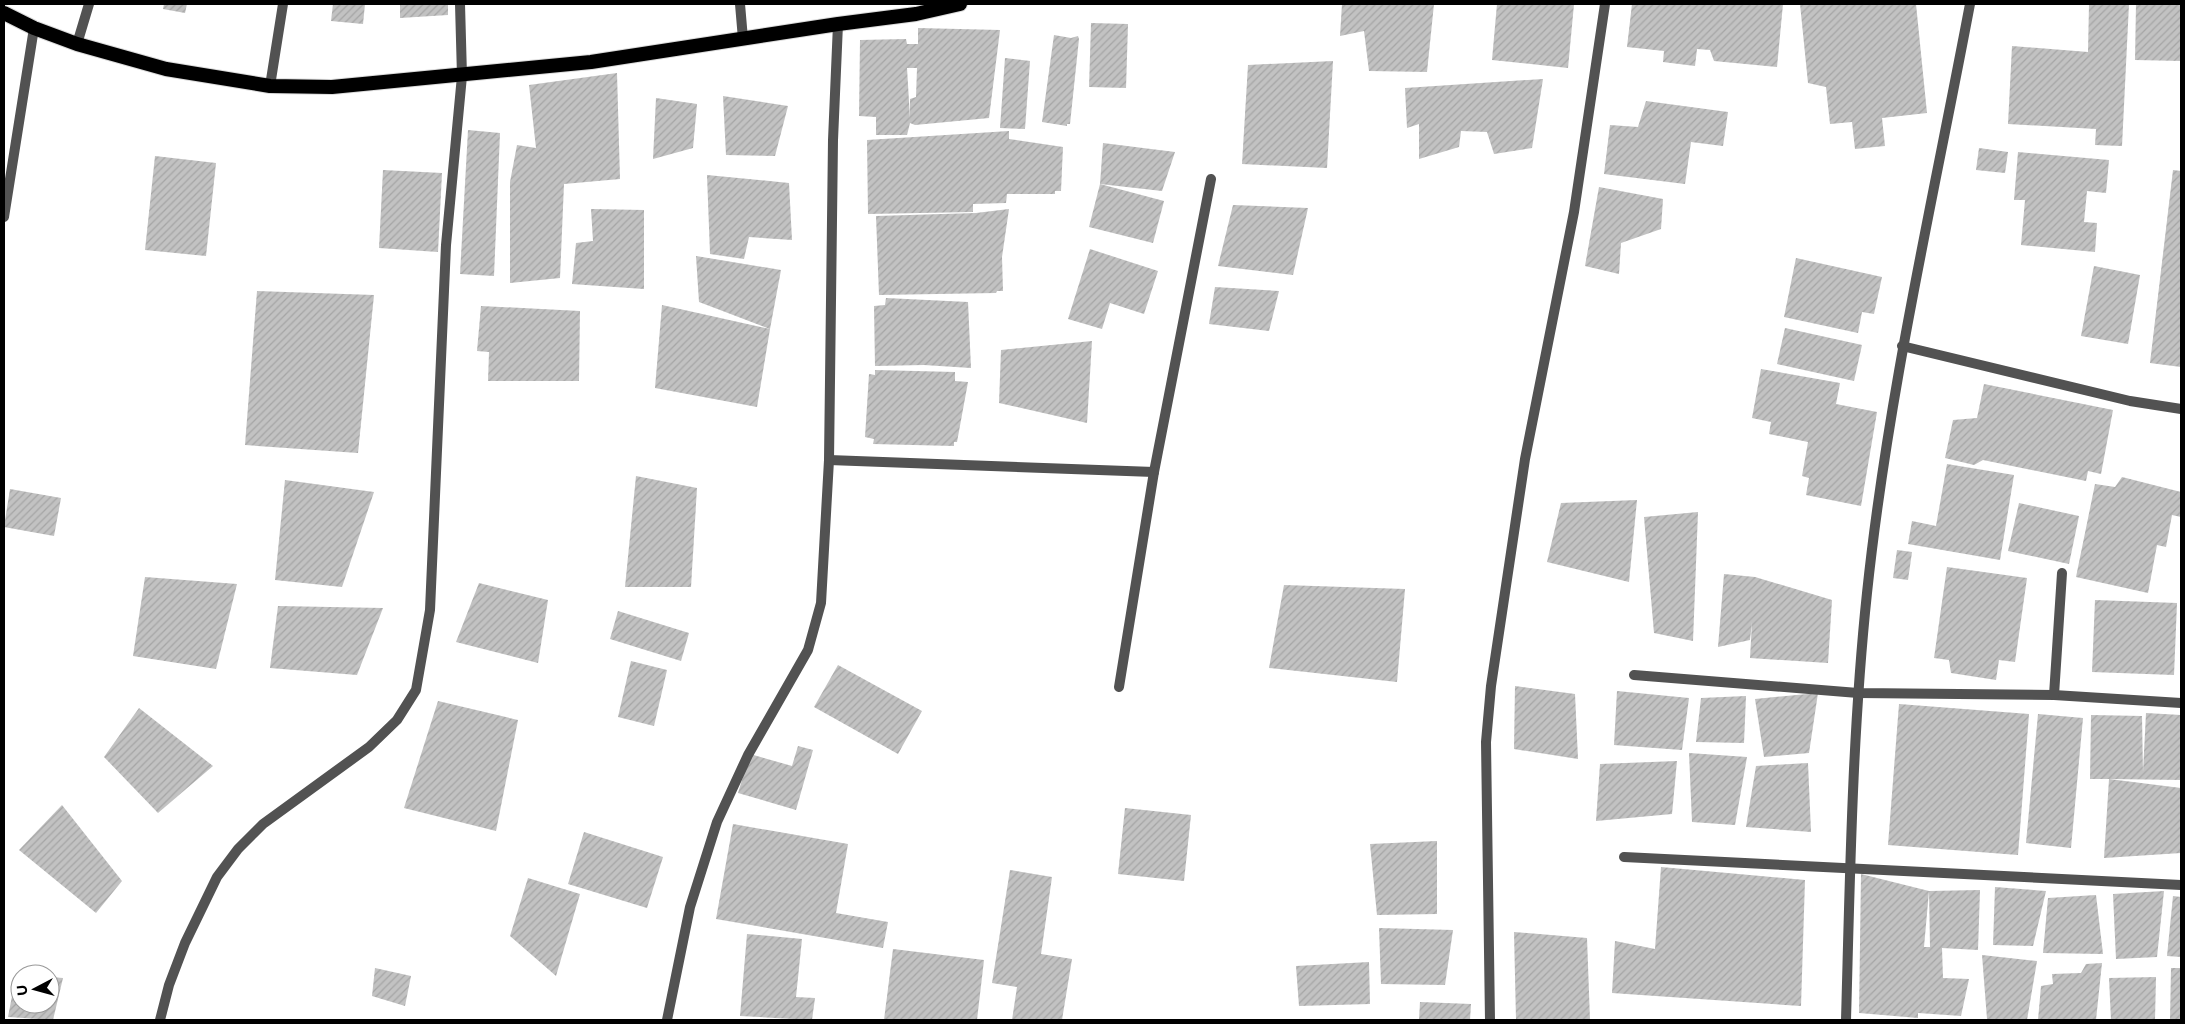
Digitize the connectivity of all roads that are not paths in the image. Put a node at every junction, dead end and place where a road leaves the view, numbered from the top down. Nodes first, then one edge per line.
1 (89, 4) edge
2 (283, 4) edge
3 (460, 4) edge
4 (740, 4) edge
5 (960, 4) edge
6 (1605, 4) edge
7 (1970, 4) edge
8 (930, 7) edge
9 (4, 13) edge
10 (838, 24) junction
11 (34, 28) junction
12 (743, 39) junction
13 (77, 44) junction
14 (462, 76) junction
15 (270, 86) junction
16 (1210, 179) dead end
17 (4, 218) edge
18 (1902, 346) junction
19 (2181, 409) edge
20 (828, 460) junction
21 (1154, 472) junction
22 (2062, 573) dead end
23 (1634, 675) dead end
24 (1119, 688) dead end
25 (1858, 693) junction
26 (2054, 695) junction
27 (2181, 703) edge
28 (1624, 857) dead end
29 (1850, 869) junction
30 (2181, 885) edge
31 (160, 1020) edge
32 (667, 1020) edge
33 (1490, 1020) edge
34 (1846, 1020) edge

1 - 13 street
2 - 15 street
3 - 14 street
4 - 12 street
5 - 8 highway
6 - 33 street
7 - 18 street
8 - 10 highway
9 - 11 highway
10 - 12 highway
10 - 20 street
11 - 13 highway
11 - 17 street
12 - 14 highway
13 - 15 highway
14 - 15 highway
14 - 31 street
16 - 21 street
18 - 19 street
18 - 25 street
20 - 21 street
20 - 32 street
21 - 24 street
22 - 26 street
23 - 25 street
25 - 26 street
25 - 29 street
26 - 27 street
28 - 29 street
29 - 30 street
29 - 34 street

